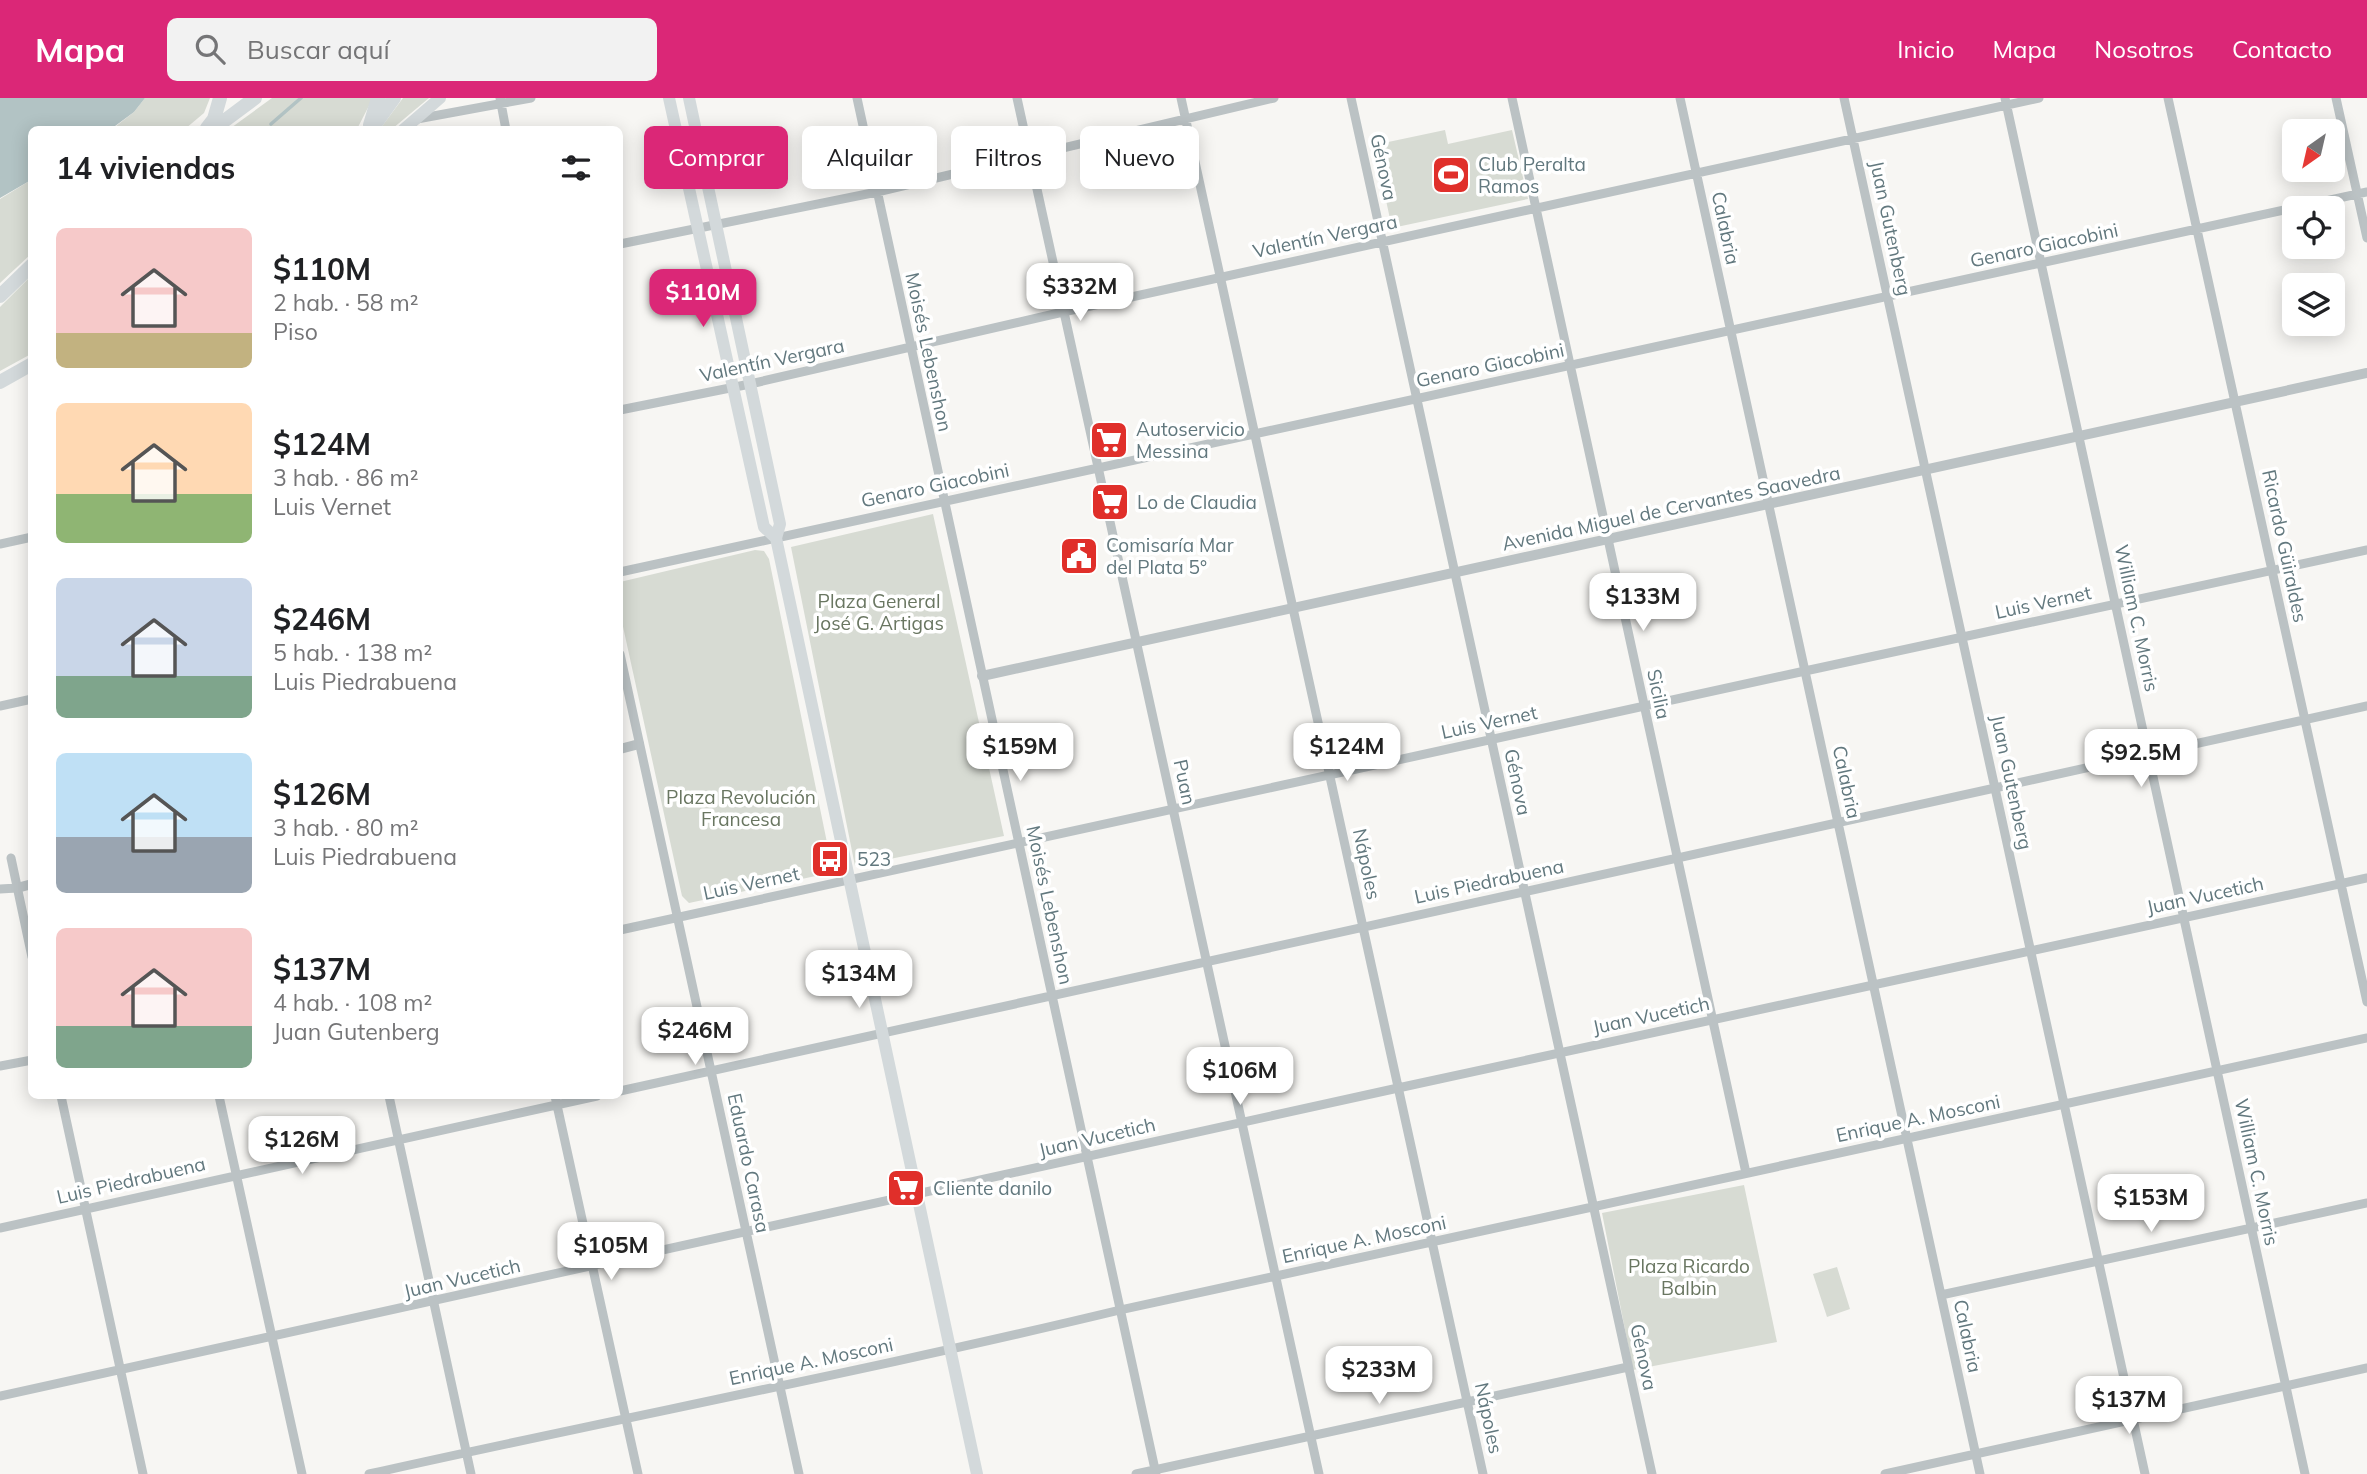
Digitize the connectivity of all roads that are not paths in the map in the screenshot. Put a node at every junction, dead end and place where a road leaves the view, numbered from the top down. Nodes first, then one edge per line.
1 (220, 98) edge
2 (255, 98) edge
3 (378, 98) edge
4 (394, 98) edge
5 (440, 98) edge
6 (531, 98) edge
7 (669, 98) edge
8 (690, 98) edge
9 (857, 98) edge
10 (1017, 98) edge
11 (1181, 98) edge
12 (1274, 98) edge
13 (1351, 98) edge
14 (1512, 98) edge
15 (1680, 98) edge
16 (1844, 98) edge
17 (2039, 98) edge
18 (2168, 98) edge
19 (2336, 98) edge
20 (500, 101) edge
21 (2006, 102) edge
22 (1185, 117) junction
23 (416, 119) junction
24 (211, 126) edge
25 (215, 126) edge
26 (371, 126) edge
27 (373, 126) edge
28 (408, 126) edge
29 (505, 126) edge
30 (1023, 126) edge
31 (1853, 139) junction
32 (1066, 147) edge
33 (1696, 173) junction
34 (951, 175) edge
35 (1037, 189) edge
36 (877, 192) junction
37 (2362, 193) edge
38 (1536, 208) junction
39 (716, 225) junction
40 (698, 228) junction
41 (2197, 229) junction
42 (2367, 239) edge
43 (1382, 242) junction
44 (623, 243) edge
45 (2041, 263) junction
46 (28, 269) edge
47 (1220, 277) junction
48 (1, 295) edge
49 (1888, 296) junction
50 (1063, 312) junction
51 (1731, 331) junction
52 (909, 347) junction
53 (1570, 365) junction
54 (28, 366) edge
55 (2367, 373) edge
56 (0, 382) edge
57 (750, 384) junction
58 (733, 387) junction
59 (1417, 399) junction
60 (2235, 402) junction
61 (623, 409) edge
62 (1255, 434) junction
63 (2080, 436) junction
64 (1098, 468) junction
65 (1926, 470) junction
66 (944, 501) junction
67 (1768, 504) junction
68 (28, 538) edge
69 (776, 538) junction
70 (1607, 539) junction
71 (0, 544) edge
72 (2367, 550) edge
73 (623, 571) edge
74 (2272, 571) junction
75 (1454, 573) junction
76 (2116, 604) junction
77 (1293, 608) junction
78 (1962, 637) junction
79 (1136, 642) junction
80 (623, 668) edge
81 (1805, 670) junction
82 (982, 676) junction
83 (28, 700) edge
84 (0, 706) edge
85 (1644, 706) junction
86 (2367, 706) edge
87 (2305, 720) junction
88 (1491, 739) junction
89 (639, 744) junction
90 (623, 748) edge
91 (2148, 754) junction
92 (1330, 774) junction
93 (1995, 788) junction
94 (1173, 809) junction
95 (1838, 823) junction
96 (1018, 843) junction
97 (10, 858) dead end
98 (1677, 858) junction
99 (2367, 878) edge
100 (848, 880) junction
101 (2341, 884) junction
102 (28, 885) edge
103 (17, 888) junction
104 (0, 889) edge
105 (1524, 892) junction
106 (677, 917) junction
107 (2184, 918) junction
108 (1363, 927) junction
109 (623, 929) edge
110 (28, 939) edge
111 (2031, 951) junction
112 (1206, 961) junction
113 (1873, 985) junction
114 (1052, 996) junction
115 (2367, 1002) edge
116 (1712, 1020) junction
117 (881, 1034) junction
118 (2367, 1038) edge
119 (1560, 1053) junction
120 (28, 1061) edge
121 (0, 1066) edge
122 (711, 1070) junction
123 (2217, 1070) junction
124 (1398, 1088) junction
125 (623, 1090) edge
126 (62, 1099) edge
127 (220, 1099) edge
128 (390, 1099) edge
129 (556, 1100) edge
130 (2064, 1104) junction
131 (1242, 1122) junction
132 (1907, 1138) junction
133 (399, 1140) junction
134 (1087, 1157) junction
135 (1746, 1173) junction
136 (237, 1175) junction
137 (918, 1194) junction
138 (2367, 1203) edge
139 (1593, 1207) junction
140 (86, 1208) junction
141 (0, 1228) edge
142 (2251, 1228) junction
143 (746, 1233) junction
144 (1432, 1242) junction
145 (2099, 1261) junction
146 (593, 1267) junction
147 (1276, 1276) junction
148 (1941, 1295) junction
149 (434, 1302) junction
150 (1121, 1310) junction
151 (272, 1338) junction
152 (951, 1351) junction
153 (1628, 1367) junction
154 (2367, 1368) edge
155 (121, 1371) junction
156 (779, 1385) junction
157 (2286, 1386) junction
158 (0, 1396) edge
159 (1467, 1402) junction
160 (626, 1418) junction
161 (2133, 1419) junction
162 (1311, 1436) junction
163 (467, 1452) junction
164 (1976, 1454) junction
165 (1156, 1472) edge
166 (143, 1474) edge
167 (302, 1474) edge
168 (369, 1474) edge
169 (471, 1474) edge
170 (638, 1474) edge
171 (799, 1474) edge
172 (977, 1474) edge
173 (1136, 1474) edge
174 (1319, 1474) edge
175 (1483, 1474) edge
176 (1652, 1474) edge
177 (1885, 1474) edge
178 (1980, 1474) edge
179 (2145, 1474) edge
180 (2305, 1474) edge

1 - 24 main road
2 - 25 main road
3 - 26 main road
4 - 27 main road
5 - 23 main road
6 - 20 street
7 - 40 main road
8 - 39 main road
9 - 36 street, Moisés Lebenshon
10 - 30 street, Puan
11 - 22 street, Nápoles
12 - 22 street
13 - 43 street, Génova
14 - 38 street, Sicilia
15 - 33 street, Calabria
16 - 31 street, Juan Gutenberg
17 - 21 street, Valentín Vergara
18 - 41 street, Ricardo Güiraldes
19 - 37 street
20 - 23 street
20 - 29 street
21 - 31 street, Valentín Vergara
21 - 45 street, William C. Morris
22 - 32 street
22 - 47 street, Nápoles
23 - 28 main road
31 - 33 street, Valentín Vergara
31 - 49 street, Juan Gutenberg
33 - 38 street, Valentín Vergara
33 - 51 street, Calabria
34 - 36 street
35 - 50 street, Puan
36 - 39 street
36 - 52 street, Moisés Lebenshon
37 - 41 street, Genaro Giacobini
37 - 42 street
38 - 43 street, Valentín Vergara
38 - 53 street, Sicilia
39 - 40 street
39 - 57 main road
40 - 44 street
40 - 58 main road
41 - 45 street, Genaro Giacobini
41 - 60 street, Ricardo Güiraldes
43 - 47 street, Valentín Vergara
43 - 59 street, Génova
45 - 49 street, Genaro Giacobini
45 - 63 street, William C. Morris
46 - 48 main road
47 - 50 street, Valentín Vergara
47 - 62 street, Nápoles
49 - 51 street, Genaro Giacobini
49 - 65 street, Juan Gutenberg
50 - 52 street, Valentín Vergara
50 - 64 street, Puan
51 - 53 street, Genaro Giacobini
51 - 67 street, Calabria
52 - 57 street, Valentín Vergara
52 - 66 street, Moisés Lebenshon
53 - 59 street, Genaro Giacobini
53 - 70 street, Sicilia
54 - 56 main road
55 - 60 street, Avenida Miguel de Cervantes Saavedra
57 - 58 street, Valentín Vergara
57 - 69 main road
58 - 61 street, Valentín Vergara
58 - 69 main road
59 - 62 street, Genaro Giacobini
59 - 75 street, Génova
60 - 63 street, Avenida Miguel de Cervantes Saavedra
60 - 74 street, Ricardo Güiraldes
62 - 64 street, Genaro Giacobini
62 - 77 street, Nápoles
63 - 65 street, Avenida Miguel de Cervantes Saavedra
63 - 76 street, William C. Morris
64 - 66 street, Genaro Giacobini
64 - 79 street, Puan
65 - 67 street, Avenida Miguel de Cervantes Saavedra
65 - 78 street, Juan Gutenberg
66 - 69 street, Genaro Giacobini
66 - 82 street, Moisés Lebenshon
67 - 70 street, Avenida Miguel de Cervantes Saavedra
67 - 81 street, Calabria
68 - 71 street
69 - 73 street, Genaro Giacobini
69 - 100 main road
70 - 75 street, Avenida Miguel de Cervantes Saavedra
70 - 85 street, Sicilia
72 - 74 street, Luis Vernet
74 - 76 street, Luis Vernet
74 - 87 street, Ricardo Güiraldes
75 - 77 street, Avenida Miguel de Cervantes Saavedra
75 - 88 street, Génova
76 - 78 street, Luis Vernet
76 - 91 street, William C. Morris
77 - 79 street, Avenida Miguel de Cervantes Saavedra
77 - 92 street, Nápoles
78 - 81 street, Luis Vernet
78 - 93 street, Juan Gutenberg
79 - 82 street, Avenida Miguel de Cervantes Saavedra
79 - 94 street, Puan
80 - 89 street, Eduardo Carasa
81 - 85 street, Luis Vernet
81 - 95 street, Calabria
82 - 96 street, Moisés Lebenshon
83 - 84 street
85 - 88 street, Luis Vernet
85 - 98 street, Sicilia
86 - 87 street, Luis Piedrabuena
87 - 91 street, Luis Piedrabuena
87 - 101 street, Ricardo Güiraldes
88 - 92 street, Luis Vernet
88 - 105 street, Génova
89 - 90 street
89 - 106 street, Eduardo Carasa
91 - 93 street, Luis Piedrabuena
91 - 107 street, William C. Morris
92 - 94 street, Luis Vernet
92 - 108 street, Nápoles
93 - 95 street, Luis Piedrabuena
93 - 111 street, Juan Gutenberg
94 - 96 street, Luis Vernet
94 - 112 street, Puan
95 - 98 street, Luis Piedrabuena
95 - 113 street, Calabria
96 - 100 street, Luis Vernet
96 - 114 street, Moisés Lebenshon
97 - 103 street
98 - 105 street, Luis Piedrabuena
98 - 116 street, Sicilia
99 - 101 street, Juan Vucetich
100 - 106 street, Luis Vernet
100 - 117 main road
101 - 107 street, Juan Vucetich
101 - 115 street, Ricardo Güiraldes
102 - 103 street
103 - 104 street
103 - 110 street
105 - 108 street, Luis Piedrabuena
105 - 119 street, Génova
106 - 109 street, Luis Vernet
106 - 122 street, Eduardo Carasa
107 - 111 street, Juan Vucetich
107 - 123 street, William C. Morris
108 - 112 street, Luis Piedrabuena
108 - 124 street, Nápoles
111 - 113 street, Juan Vucetich
111 - 130 street, Juan Gutenberg
112 - 114 street, Luis Piedrabuena
112 - 131 street, Puan
113 - 116 street, Juan Vucetich
113 - 132 street, Calabria
114 - 117 street, Luis Piedrabuena
114 - 134 street, Moisés Lebenshon
116 - 119 street, Juan Vucetich
116 - 135 street, Sicilia
117 - 122 street, Luis Piedrabuena
117 - 137 main road
118 - 123 street, Enrique A. Mosconi
119 - 124 street, Juan Vucetich
119 - 139 street, Génova
120 - 121 street
122 - 125 street, Luis Piedrabuena
122 - 143 street, Eduardo Carasa
123 - 130 street, Enrique A. Mosconi
123 - 142 street, William C. Morris
124 - 131 street, Juan Vucetich
124 - 144 street, Nápoles
126 - 140 street
127 - 136 street
128 - 133 street
129 - 133 street, Luis Piedrabuena
129 - 146 street
130 - 132 street, Enrique A. Mosconi
130 - 145 street, Juan Gutenberg
131 - 134 street, Juan Vucetich
131 - 147 street, Puan
132 - 135 street, Enrique A. Mosconi
132 - 148 street, Calabria
133 - 136 street, Luis Piedrabuena
133 - 149 street
134 - 137 street, Juan Vucetich
134 - 150 street, Moisés Lebenshon
135 - 139 street, Enrique A. Mosconi
136 - 140 street, Luis Piedrabuena
136 - 151 street
137 - 143 street, Juan Vucetich
137 - 152 main road
138 - 142 street
139 - 144 street, Enrique A. Mosconi
139 - 153 street, Génova
140 - 141 street, Luis Piedrabuena
140 - 155 street
142 - 145 street
142 - 157 street, William C. Morris
143 - 146 street, Juan Vucetich
143 - 156 street, Eduardo Carasa
144 - 147 street, Enrique A. Mosconi
144 - 159 street, Nápoles
145 - 148 street
145 - 161 street, Juan Gutenberg
146 - 149 street, Juan Vucetich
146 - 160 street
147 - 150 street, Enrique A. Mosconi
147 - 162 street, Puan
148 - 164 street, Calabria
149 - 151 street, Juan Vucetich
149 - 163 street
150 - 152 street, Enrique A. Mosconi
150 - 165 street, Moisés Lebenshon
151 - 155 street, Juan Vucetich
151 - 167 street
152 - 156 street, Enrique A. Mosconi
152 - 172 main road
153 - 159 street
153 - 176 street, Génova
154 - 157 street
155 - 158 street, Juan Vucetich
155 - 166 street
156 - 160 street, Enrique A. Mosconi
156 - 171 street, Eduardo Carasa
157 - 161 street
157 - 180 street, William C. Morris
159 - 162 street
159 - 175 street, Nápoles
160 - 163 street, Enrique A. Mosconi
160 - 170 street
161 - 164 street
161 - 179 street, Juan Gutenberg
162 - 165 street
162 - 174 street, Puan
163 - 168 street, Enrique A. Mosconi
163 - 169 street
164 - 177 street
164 - 178 street, Calabria
165 - 173 street

